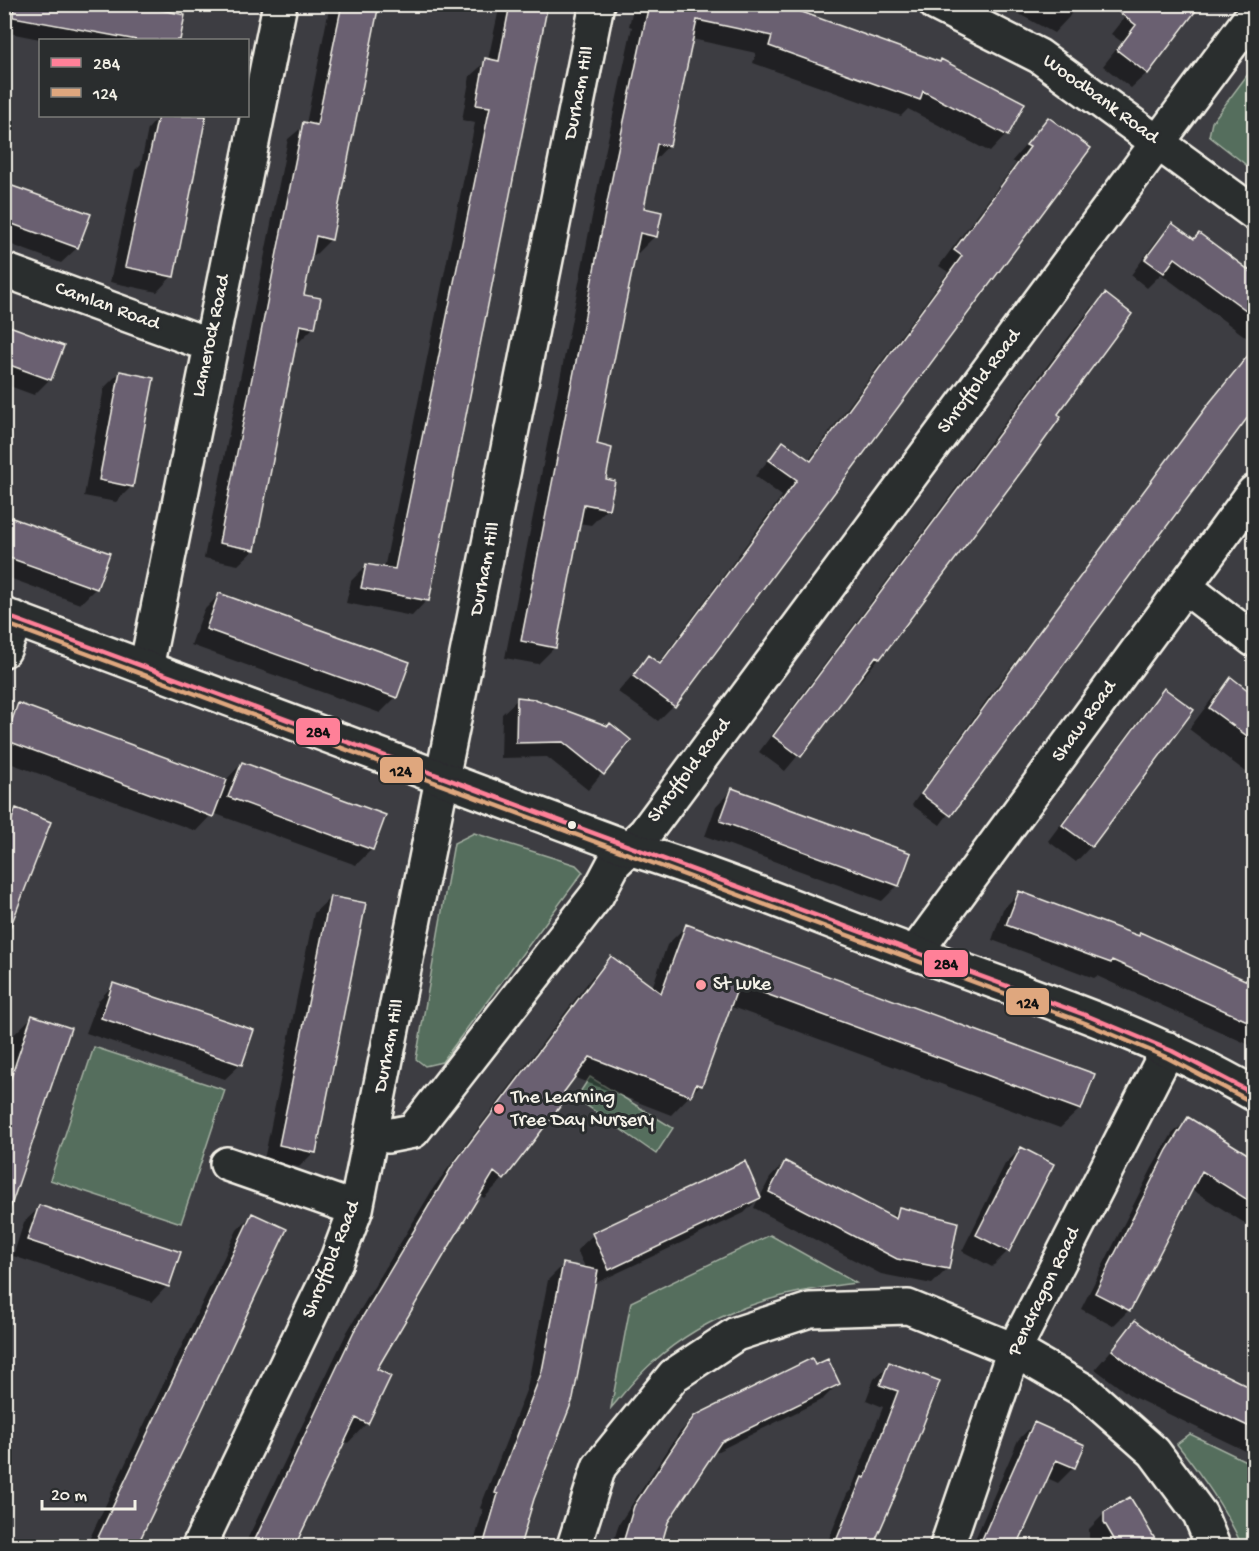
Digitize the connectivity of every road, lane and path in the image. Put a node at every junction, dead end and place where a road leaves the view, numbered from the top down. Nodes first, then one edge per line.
1 (280, 4) edge
2 (597, 4) edge
3 (936, 4) edge
4 (1254, 13) edge
5 (1158, 142) junction
6 (1254, 213) edge
7 (4, 270) edge
8 (210, 345) junction
9 (1254, 492) edge
10 (1185, 587) junction
11 (10, 617) edge
12 (1254, 640) edge
13 (4, 650) edge
14 (146, 668) junction
15 (444, 778) junction
16 (629, 848) junction
17 (915, 953) junction
18 (1168, 1049) junction
19 (1254, 1094) edge
20 (372, 1134) junction
21 (227, 1164) dead end
22 (356, 1209) junction
23 (1014, 1350) junction
24 (199, 1546) edge
25 (574, 1546) edge
26 (947, 1546) edge
27 (1213, 1546) edge

1 - 8 street, Lamerock Road
2 - 15 street, Durham Hill
3 - 5 street, Woodbank Road
4 - 5 street, Shroffold Road
5 - 6 street, Woodbank Road
5 - 16 street, Shroffold Road
7 - 8 street, Camlan Road
8 - 14 street, Lamerock Road
9 - 10 street, Shaw Road
10 - 12 street
10 - 17 street, Shaw Road
11 - 13 street
11 - 14 street
14 - 15 street
15 - 16 street
15 - 20 street, Durham Hill
16 - 17 street
16 - 20 street, Shroffold Road
17 - 18 street
18 - 19 street
18 - 23 street, Pendragon Road
20 - 22 street, Shroffold Road
21 - 22 street
22 - 24 street, Shroffold Road
23 - 25 street
23 - 26 street, Pendragon Road
23 - 27 street

